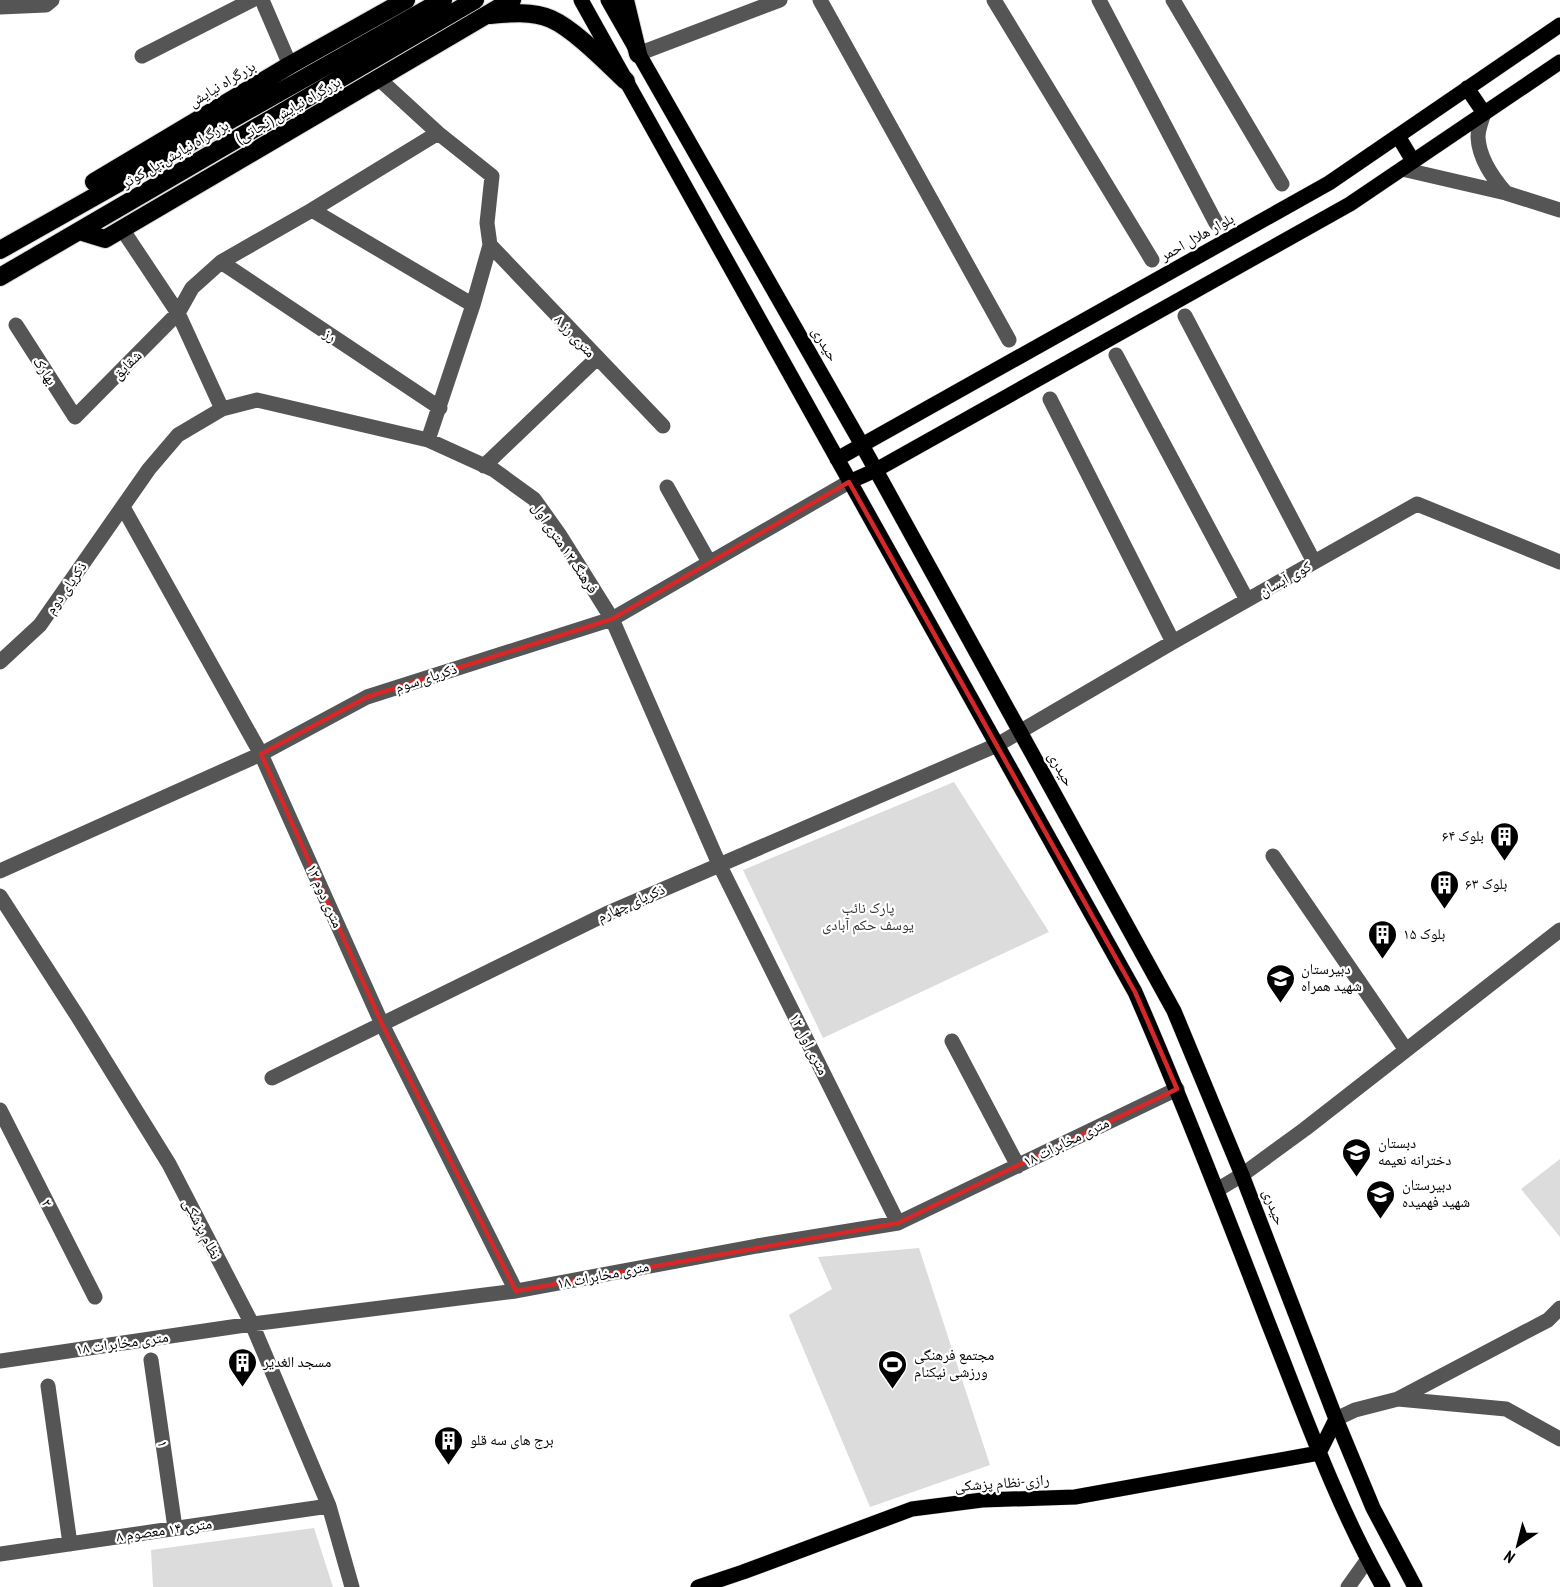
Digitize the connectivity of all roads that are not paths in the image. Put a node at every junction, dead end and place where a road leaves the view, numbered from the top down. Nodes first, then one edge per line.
1 (52, 0) edge
2 (252, 0) edge
3 (262, 0) edge
4 (406, 0) edge
5 (443, 0) edge
6 (491, 0) edge
7 (512, 0) edge
8 (581, 0) edge
9 (608, 0) edge
10 (625, 0) edge
11 (780, 0) edge
12 (820, 0) edge
13 (994, 0) edge
14 (1099, 0) edge
15 (1173, 0) edge
16 (0, 6) edge
17 (479, 8) edge
18 (1560, 25) edge
19 (638, 54) junction
20 (142, 56) dead end
21 (1560, 62) edge
22 (290, 65) junction
23 (378, 78) junction
24 (626, 81) junction
25 (1467, 88) junction
26 (1485, 113) junction
27 (438, 133) junction
28 (1398, 136) junction
29 (1408, 165) junction
30 (1282, 184) dead end
31 (1506, 194) junction
32 (312, 210) junction
33 (1560, 210) edge
34 (66, 211) junction
35 (1216, 223) dead end
36 (122, 229) junction
37 (79, 231) junction
38 (490, 245) junction
39 (0, 250) edge
40 (1152, 260) dead end
41 (221, 262) junction
42 (0, 277) edge
43 (473, 305) junction
44 (178, 313) junction
45 (1185, 316) dead end
46 (16, 326) dead end
47 (1009, 340) dead end
48 (1116, 355) dead end
49 (596, 359) junction
50 (1050, 399) dead end
51 (440, 408) junction
52 (222, 409) junction
53 (75, 417) joint
54 (663, 426) dead end
55 (428, 440) junction
56 (862, 445) junction
57 (837, 459) junction
58 (484, 466) junction
59 (876, 470) junction
60 (849, 482) junction
61 (667, 487) dead end
62 (123, 507) junction
63 (709, 562) junction
64 (1314, 562) junction
65 (1560, 562) edge
66 (1247, 600) junction
67 (612, 619) junction
68 (1173, 642) junction
69 (0, 662) edge
70 (1020, 732) junction
71 (997, 745) junction
72 (261, 754) junction
73 (1273, 856) dead end
74 (719, 864) junction
75 (0, 871) edge
76 (0, 896) edge
77 (1560, 930) edge
78 (382, 1024) junction
79 (952, 1041) dead end
80 (1406, 1050) junction
81 (272, 1078) dead end
82 (1177, 1089) junction
83 (0, 1110) edge
84 (1018, 1166) junction
85 (1242, 1175) junction
86 (1217, 1190) junction
87 (898, 1223) junction
88 (516, 1291) junction
89 (94, 1297) dead end
90 (1560, 1308) edge
91 (252, 1324) junction
92 (151, 1360) dead end
93 (0, 1361) edge
94 (48, 1386) dead end
95 (1398, 1399) junction
96 (1336, 1419) junction
97 (1560, 1421) edge
98 (1546, 1430) junction
99 (1560, 1439) edge
100 (1319, 1453) junction
101 (329, 1506) junction
102 (175, 1528) junction
103 (69, 1544) junction
104 (0, 1554) edge
105 (1368, 1559) junction
106 (352, 1587) edge
107 (698, 1587) edge
108 (1348, 1587) edge
109 (1383, 1587) edge
110 (1415, 1587) edge

1 - 16 street
2 - 20 street
3 - 22 street
4 - 22 highway, بزرگراه نیایش
5 - 34 highway, بزرگراه نیایش-پل کوثر
6 - 17 highway
7 - 17 highway, بزرگراه نیایش (نجاتی)
8 - 24 main road
9 - 19 main road, حیدری
10 - 19 highway
11 - 19 street
12 - 47 street
13 - 40 street
14 - 35 street
15 - 30 street
17 - 23 highway, بزرگراه نیایش (نجاتی)
17 - 24 highway
17 - 37 highway, بزرگراه نیایش-پل کوثر
18 - 25 main road, بلوار هلال احمر
19 - 56 main road, حیدری
21 - 26 main road
22 - 34 highway, بزرگراه نیایش
23 - 27 street
23 - 36 highway, بزرگراه نیایش (نجاتی)
24 - 57 main road
25 - 26 main road
25 - 28 main road, بلوار هلال احمر
26 - 29 main road
26 - 31 street
27 - 32 street, شقایق
27 - 38 street
28 - 29 main road
28 - 56 main road, بلوار هلال احمر
29 - 31 street
29 - 59 main road
31 - 33 street
32 - 41 street, شقایق
32 - 43 street
34 - 39 highway, بزرگراه نیایش-پل کوثر
36 - 37 highway, بزرگراه نیایش (نجاتی)
36 - 44 street
37 - 42 highway, بزرگراه نیایش-پل کوثر
38 - 43 street
38 - 49 street, ۸ متری رز
41 - 44 street, شقایق
41 - 51 street, رز
43 - 51 street
44 - 52 street
44 - 53 street, شقایق
45 - 64 street
46 - 53 street, بهارک
48 - 66 street
49 - 54 street, ۸ متری رز
49 - 58 street
50 - 68 street
51 - 55 street
52 - 55 street, فرهنگ ۱۲ متری اول
52 - 62 street, فرهنگ ۱۲ متری اول
55 - 58 street, فرهنگ ۱۲ متری اول
56 - 57 main road, بلوار هلال احمر
56 - 59 main road, حیدری
57 - 60 main road
58 - 67 street, فرهنگ ۱۲ متری اول
59 - 60 main road
59 - 70 main road, حیدری
60 - 63 street, ذکریای سوم
60 - 71 main road
61 - 63 street
62 - 69 street, ذکریای دوم
62 - 72 street, ۱۲ متری دوم
63 - 67 street, ذکریای سوم
64 - 65 street, کوی آیسان
64 - 66 street, کوی آیسان
66 - 68 street, کوی آیسان
67 - 72 street, ذکریای سوم
67 - 74 street, فرهنگ ۱۲ متری اول
68 - 70 street, کوی آیسان
70 - 71 street, کوی آیسان
70 - 85 main road, حیدری
71 - 74 street, ذکریای چهارم
71 - 82 main road
72 - 75 street, ذکریای سوم
72 - 78 street, ۱۲ متری دوم
73 - 80 street
74 - 78 street, ذکریای چهارم
74 - 87 street, ۱۲ متری اول
76 - 91 street, نظام پزشکی
77 - 80 street
78 - 81 street, ذکریای چهارم
78 - 88 street, ۱۲ متری دوم
79 - 84 street
80 - 85 street
82 - 84 street, ۱۸ متری مخابرات
82 - 86 main road
83 - 89 street, ۲
84 - 87 street, ۱۸ متری مخابرات
85 - 86 street
85 - 96 main road, حیدری
86 - 100 main road
87 - 88 street, ۱۸ متری مخابرات
88 - 91 street, ۱۸ متری مخابرات
90 - 95 street
91 - 93 street, ۱۸ متری مخابرات
91 - 101 street, نظام پزشکی
92 - 102 street, ۱
94 - 103 street
95 - 96 street
95 - 98 street
96 - 100 main road
96 - 110 main road, حیدری
97 - 98 street
98 - 99 street
100 - 105 main road
100 - 107 main road, رازی-نظام پزشکی
101 - 102 street, ۸ متری ۱۴ معصوم
101 - 106 street, نظام پزشکی
102 - 103 street, ۸ متری ۱۴ معصوم
103 - 104 street, ۸ متری ۱۴ معصوم
105 - 108 street
105 - 109 main road

